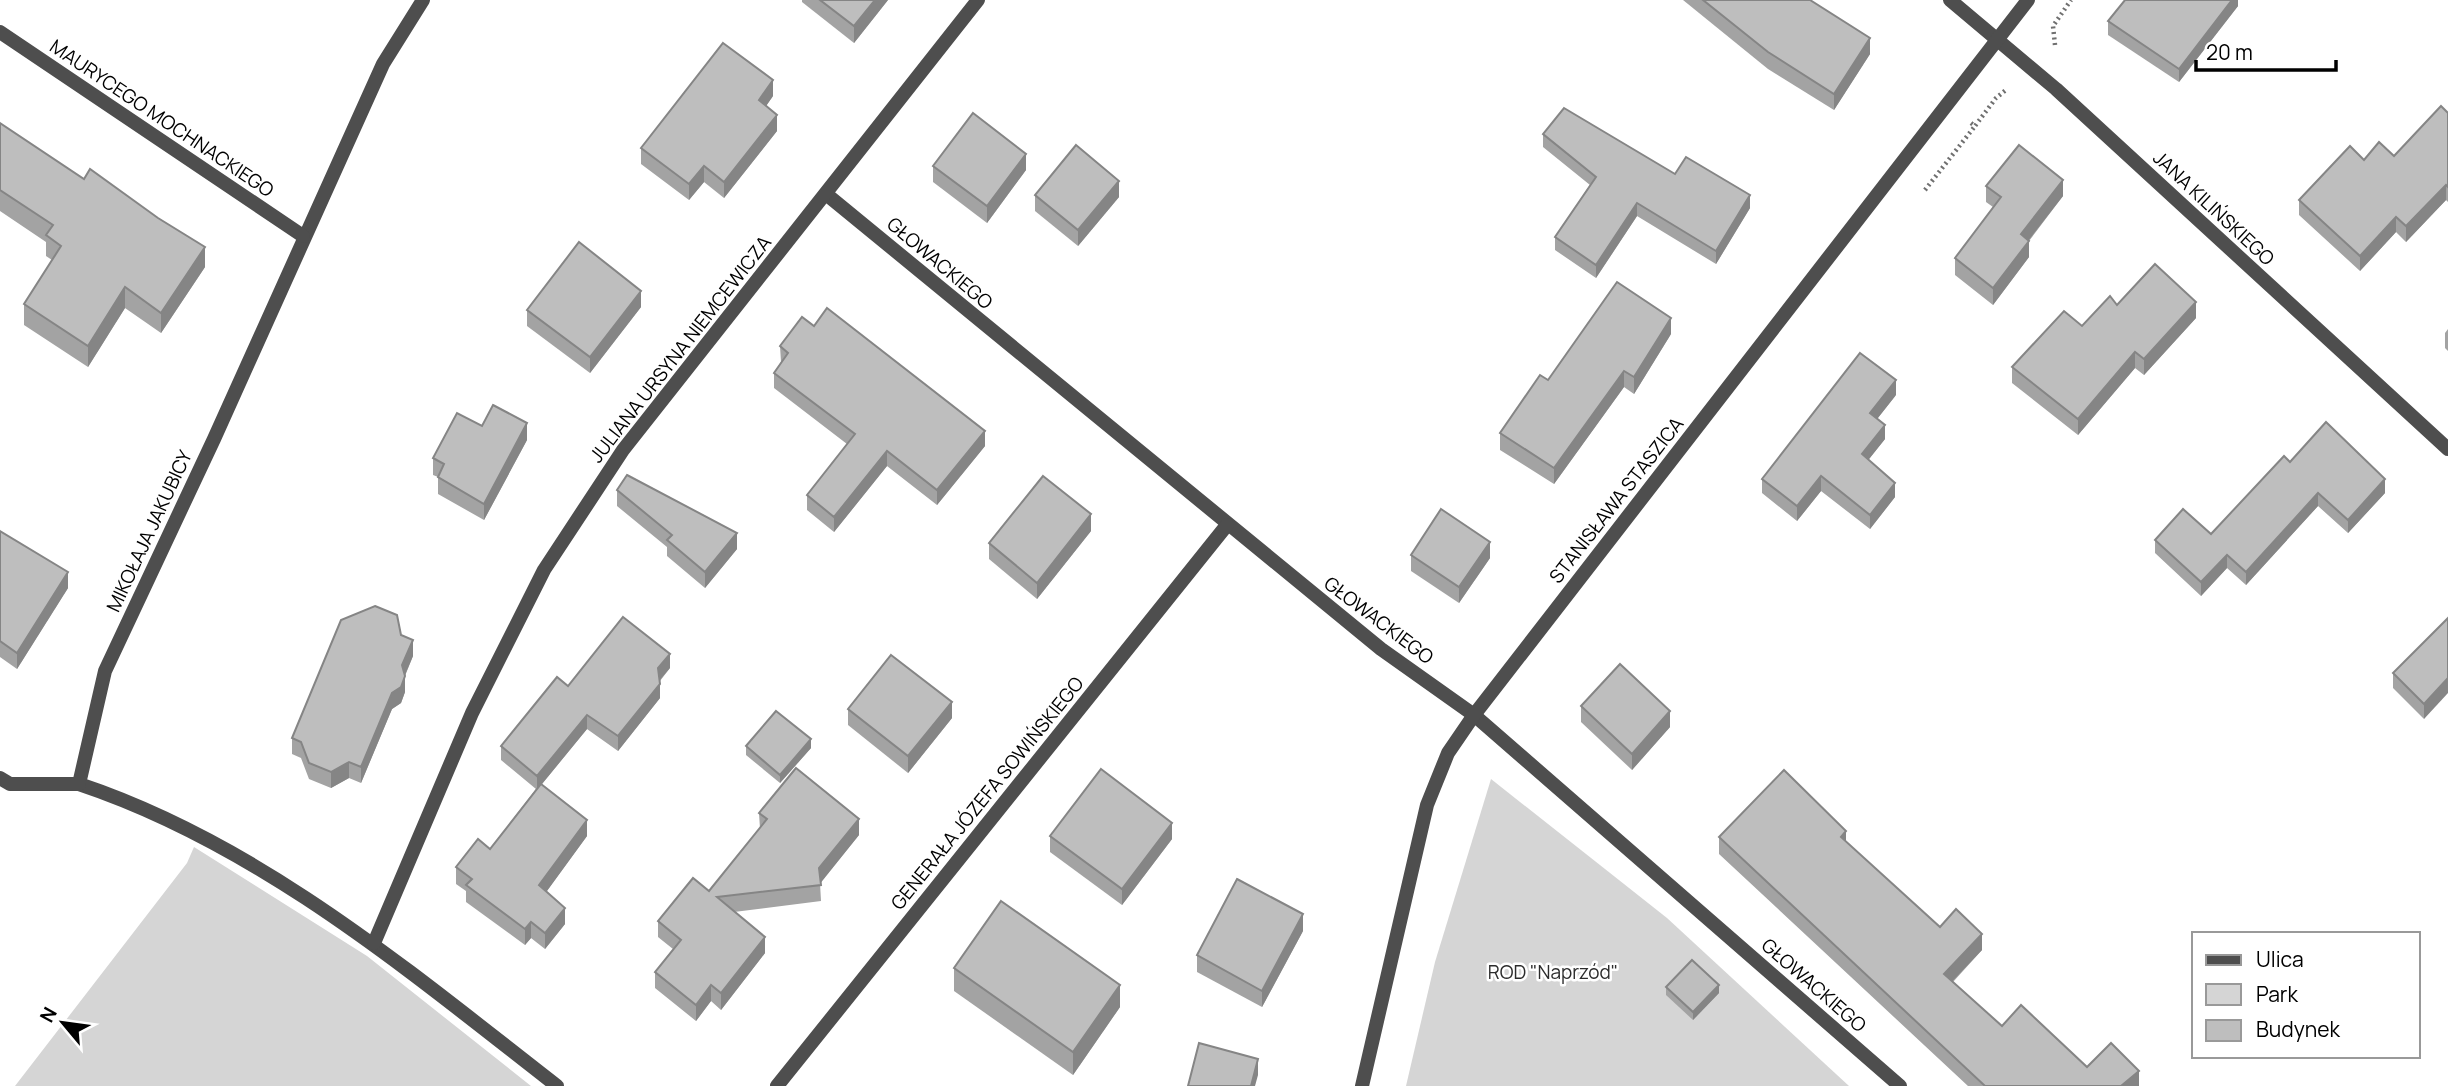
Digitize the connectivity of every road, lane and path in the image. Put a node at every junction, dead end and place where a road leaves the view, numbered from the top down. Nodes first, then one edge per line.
1 (423, 0) edge
2 (978, 0) edge
3 (1950, 0) edge
4 (2028, 0) edge
5 (0, 32) edge
6 (1997, 40) junction
7 (1975, 126) dead end
8 (826, 194) junction
9 (1917, 200) dead end
10 (303, 236) junction
11 (2448, 449) edge
12 (1227, 525) junction
13 (1474, 715) junction
14 (0, 778) edge
15 (79, 784) junction
16 (374, 943) junction
17 (557, 1086) edge
18 (777, 1086) edge
19 (1362, 1086) edge
20 (1900, 1086) edge

1 - 10 street, MIKOŁAJA JAKUBICY
2 - 8 street, JULIANA URSYNA NIEMCEWICZA
3 - 6 street, JANA KILIŃSKIEGO
4 - 6 street, STANISŁAWA STASZICA
5 - 10 street, MAURYCEGO MOCHNACKIEGO
6 - 11 street, JANA KILIŃSKIEGO
6 - 13 street, STANISŁAWA STASZICA
7 - 9 path
8 - 12 street, GŁOWACKIEGO
8 - 16 street, JULIANA URSYNA NIEMCEWICZA
10 - 15 street, MIKOŁAJA JAKUBICY
12 - 13 street, GŁOWACKIEGO
12 - 18 street, GENERAŁA JÓZEFA SOWIŃSKIEGO
13 - 19 street, STANISŁAWA STASZICA
13 - 20 street, GŁOWACKIEGO
14 - 15 street
15 - 16 street
16 - 17 street

